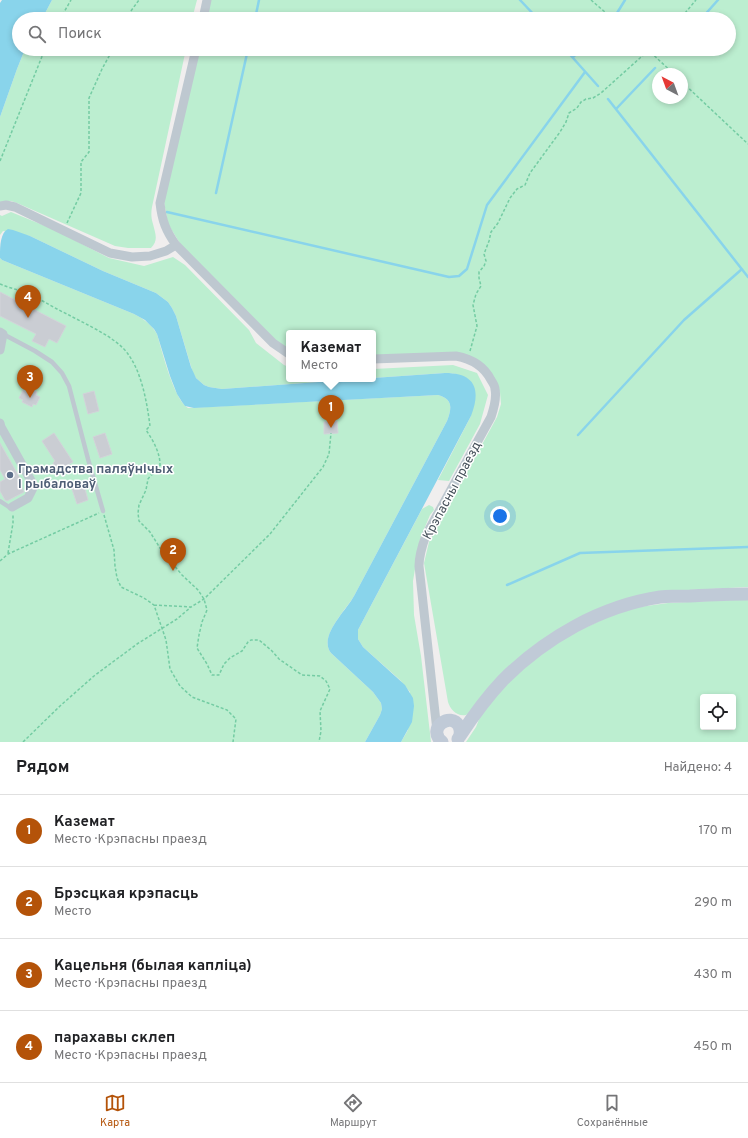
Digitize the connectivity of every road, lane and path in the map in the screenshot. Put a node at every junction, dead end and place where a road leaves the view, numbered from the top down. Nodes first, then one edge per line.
1 (71, 0) edge
2 (139, 0) edge
3 (207, 0) edge
4 (591, 0) edge
5 (696, 0) edge
6 (64, 12) edge
7 (130, 12) edge
8 (204, 12) edge
9 (605, 12) edge
10 (686, 12) edge
11 (41, 56) edge
12 (109, 56) edge
13 (194, 56) edge
14 (641, 56) edge
15 (654, 56) edge
16 (668, 68) edge
17 (688, 88) edge
18 (748, 144) edge
19 (0, 161) edge
20 (0, 206) edge
21 (63, 230) junction
22 (176, 245) junction
23 (0, 284) edge
24 (1, 333) edge
25 (0, 350) edge
26 (286, 352) edge
27 (467, 358) junction
28 (376, 359) edge
29 (0, 426) edge
30 (331, 433) dead end
31 (0, 501) edge
32 (11, 507) junction
33 (103, 511) junction
34 (8, 554) junction
35 (0, 561) edge
36 (748, 594) edge
37 (204, 599) junction
38 (154, 605) junction
39 (191, 606) junction
40 (162, 628) junction
41 (433, 699) junction
42 (476, 713) junction
43 (451, 720) junction
44 (439, 738) edge
45 (457, 740) edge
46 (24, 742) edge
47 (233, 742) edge
48 (318, 742) edge

1 - 6 path
2 - 7 path
3 - 8 street
4 - 9 path
5 - 10 path
11 - 19 path
12 - 21 path
13 - 22 street
14 - 27 path
15 - 16 path
17 - 18 path
20 - 21 street
21 - 22 street
22 - 26 street
23 - 37 path
24 - 25 street
24 - 33 lane
27 - 28 street, Крэпасны праезд
27 - 41 street, Крэпасны праезд
29 - 32 street
30 - 37 path
31 - 32 lane
32 - 34 path
33 - 34 path
33 - 38 path
34 - 35 path
36 - 42 street
37 - 39 path
37 - 48 path
38 - 39 path
38 - 40 path
39 - 40 path
40 - 46 path
40 - 47 path
41 - 43 street
41 - 44 street, Крэпасны праезд
42 - 43 street
42 - 45 street
43 - 44 street
43 - 45 street

